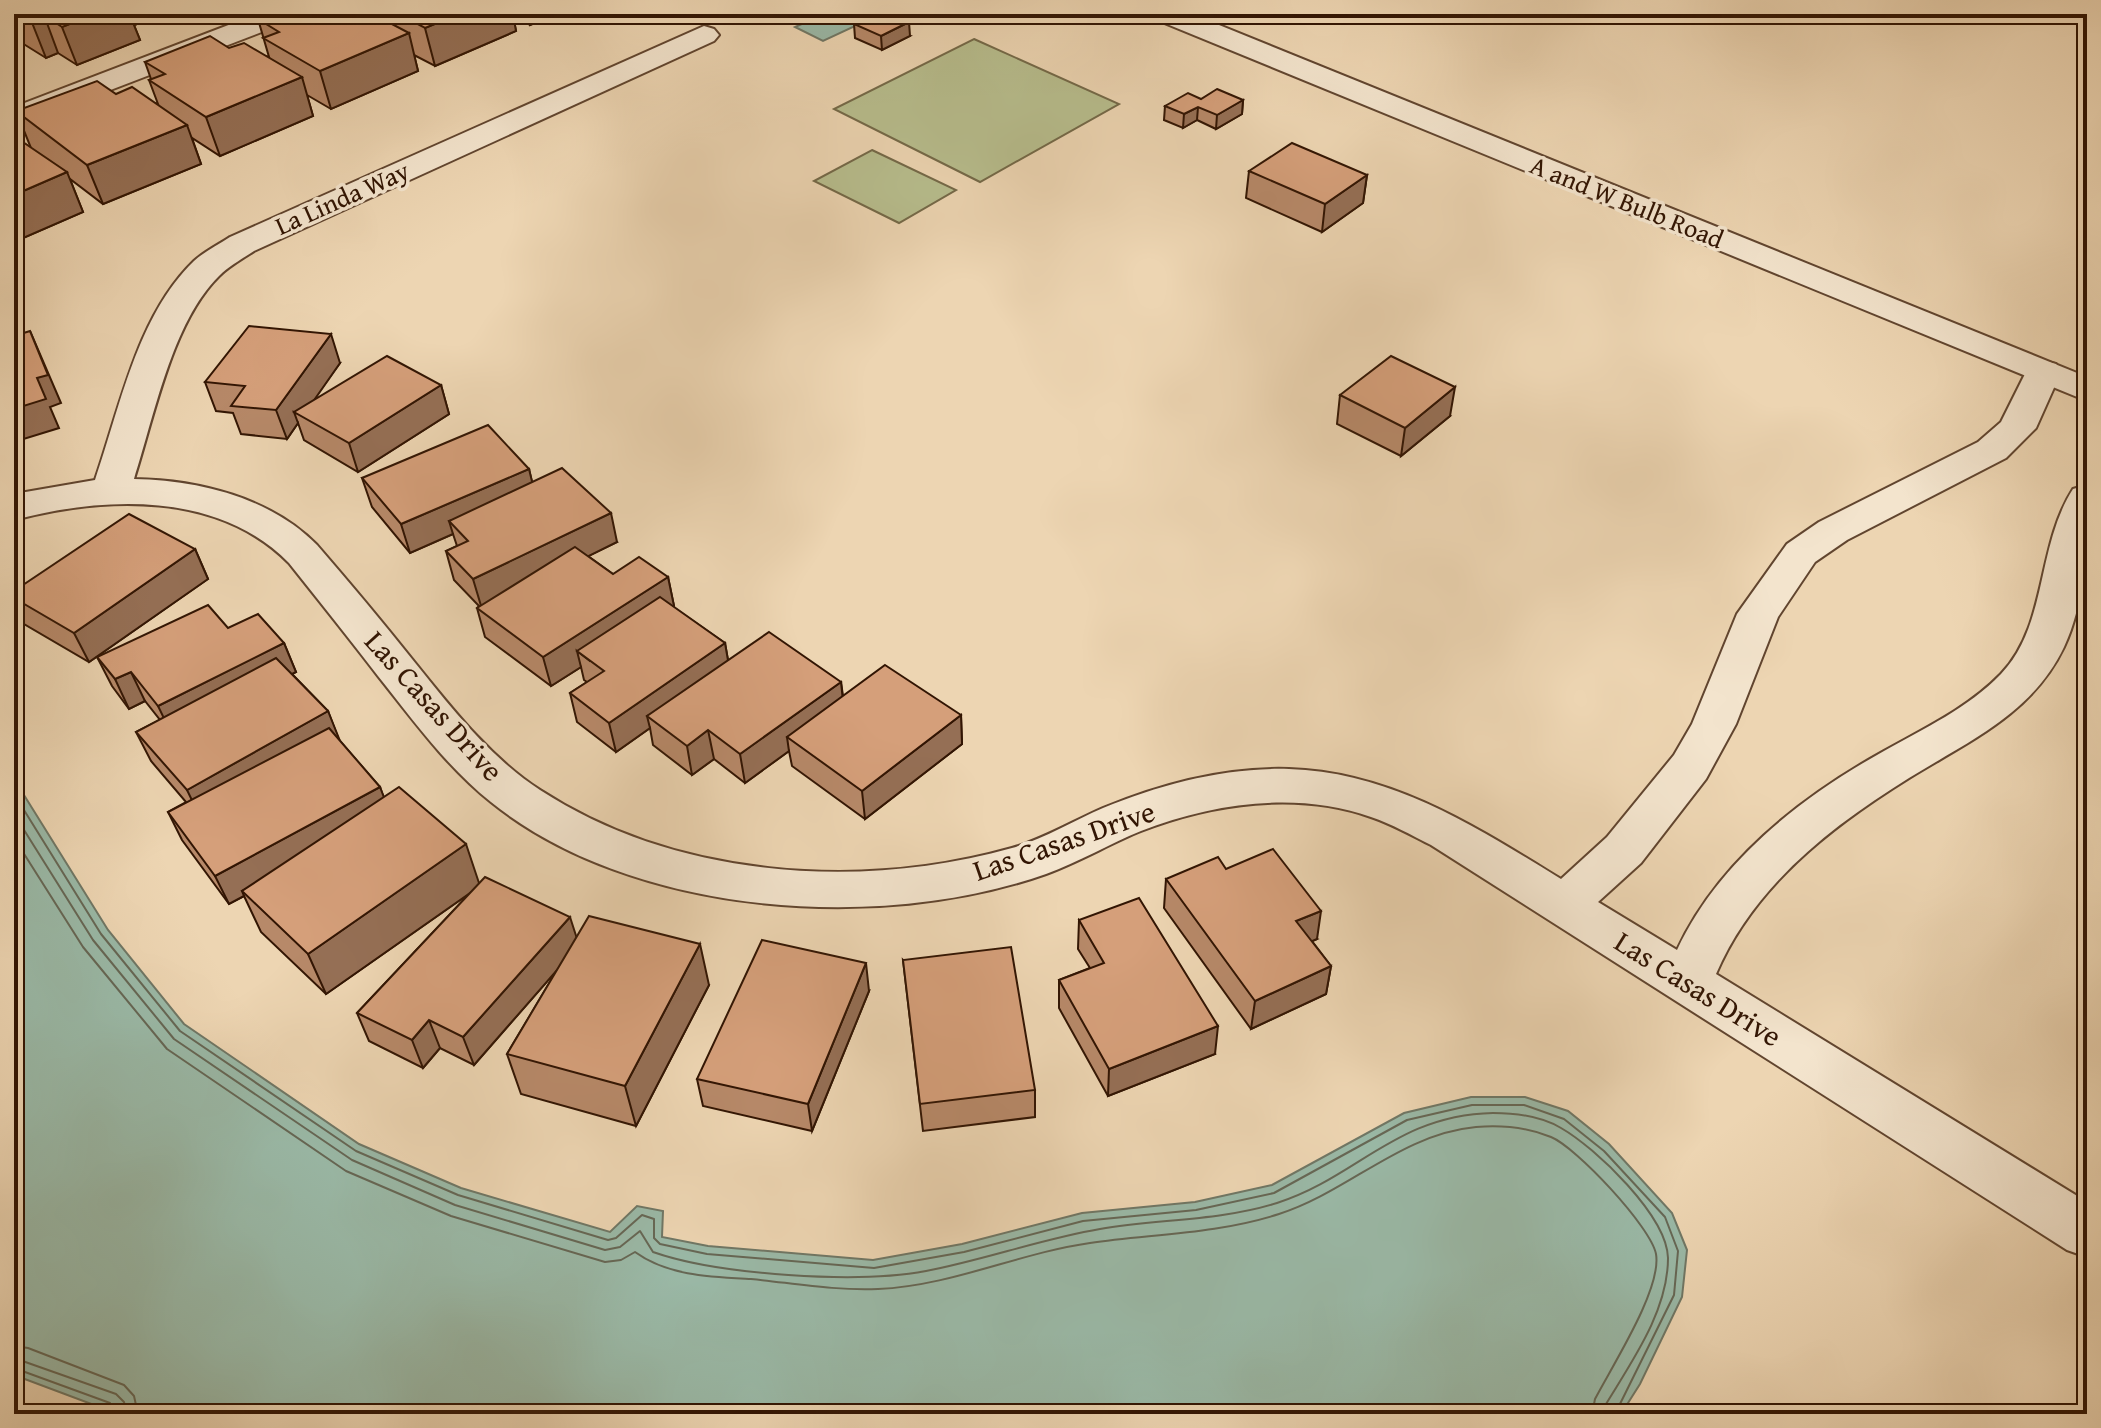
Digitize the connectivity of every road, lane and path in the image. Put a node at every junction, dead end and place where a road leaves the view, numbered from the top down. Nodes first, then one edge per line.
1 (283, 14) edge
2 (1167, 14) edge
3 (704, 35) dead end
4 (14, 118) edge
5 (2043, 372) junction
6 (2087, 390) edge
7 (111, 491) junction
8 (2087, 498) edge
9 (14, 507) edge
10 (1564, 905) junction
11 (1687, 983) junction
12 (2087, 1232) edge

1 - 4 street
2 - 5 street, A and W Bulb Road
3 - 7 street, La Linda Way
5 - 6 street, A and W Bulb Road
5 - 10 street
7 - 9 street, Las Casas Drive
7 - 10 street, Las Casas Drive
8 - 11 street
10 - 11 street, Las Casas Drive
11 - 12 street, Las Casas Drive

